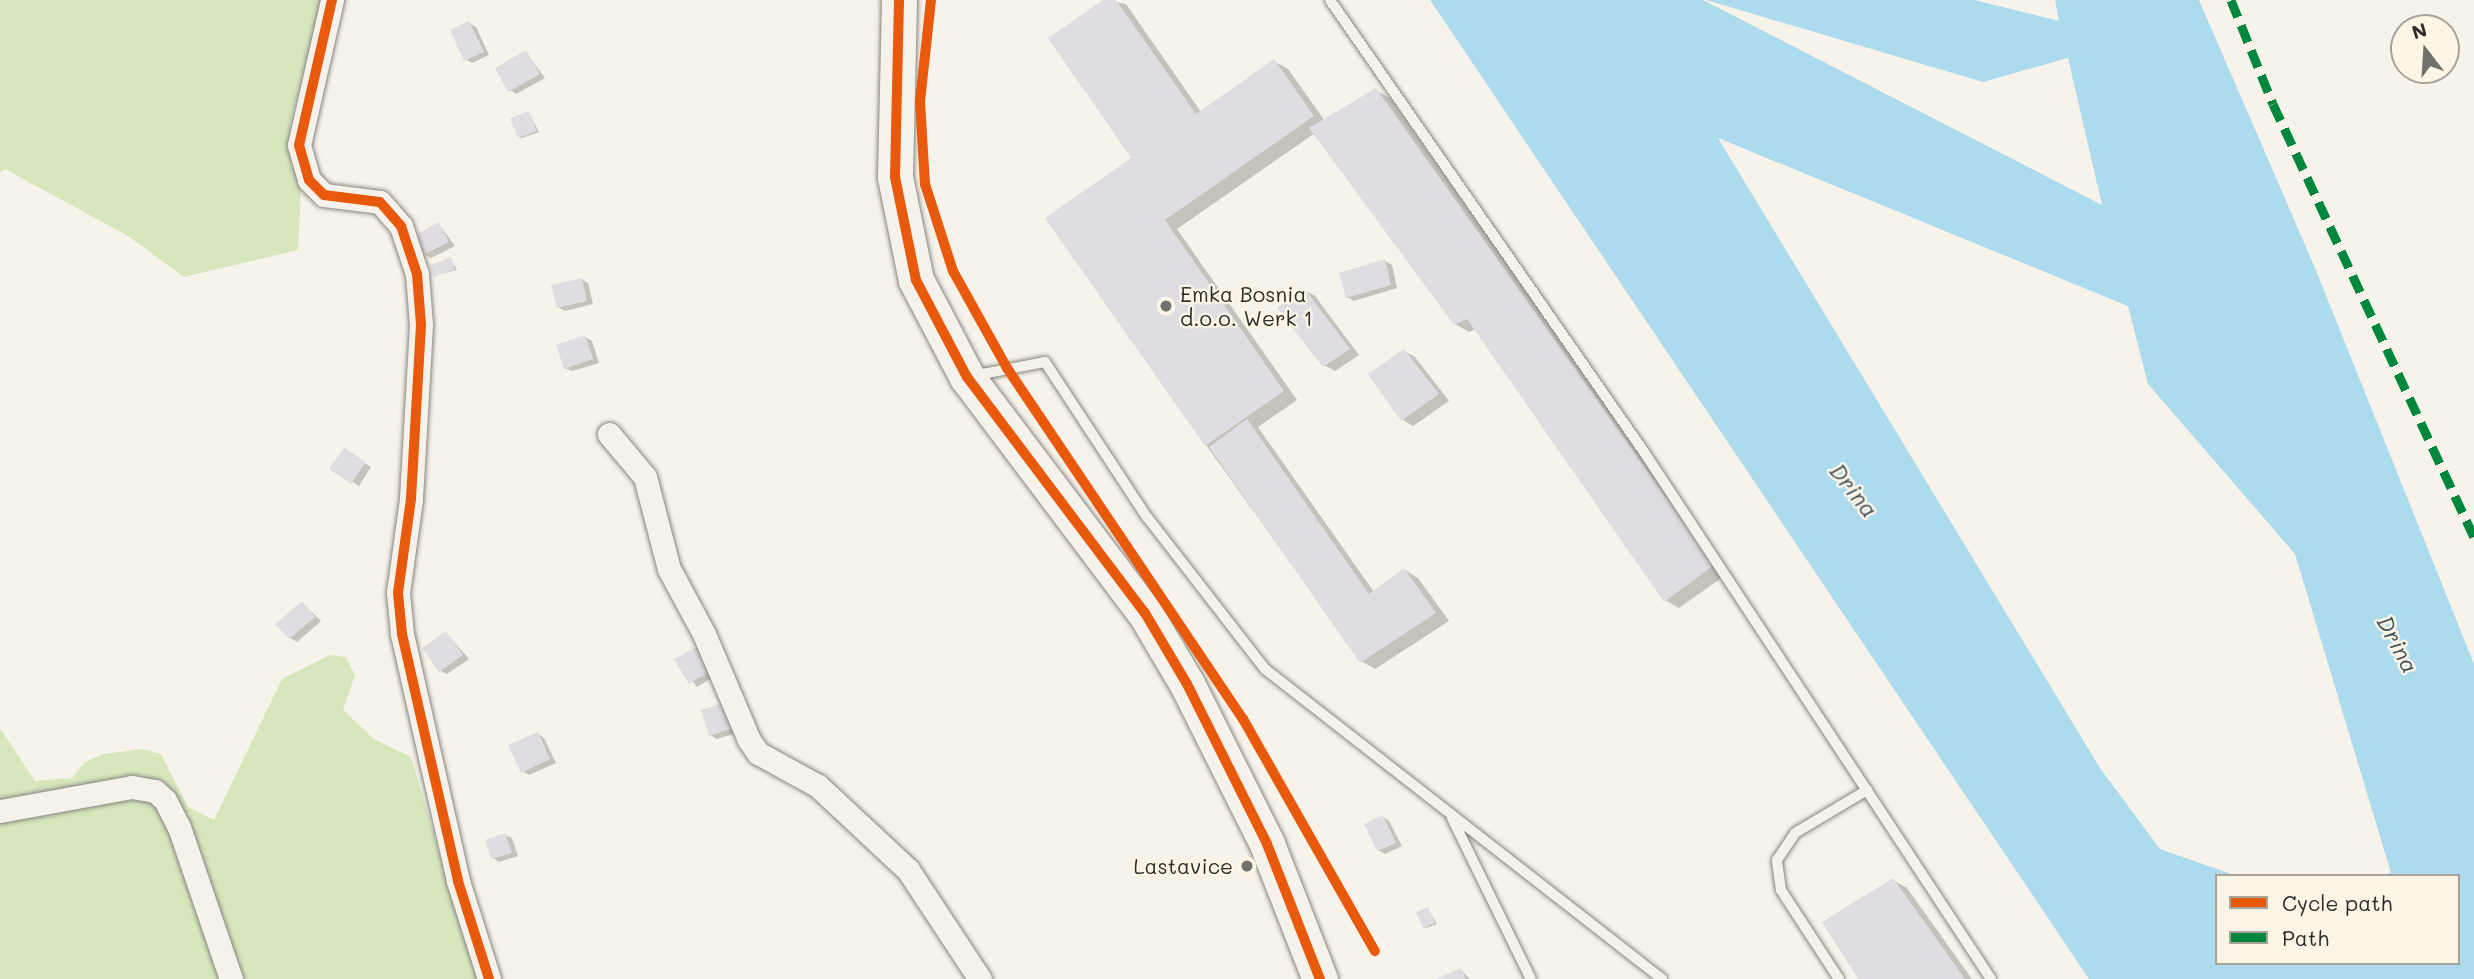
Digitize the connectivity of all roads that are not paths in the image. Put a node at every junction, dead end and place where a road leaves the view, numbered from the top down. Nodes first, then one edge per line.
1 (332, 0) edge
2 (899, 0) edge
3 (1330, 0) edge
4 (967, 377) junction
5 (609, 434) dead end
6 (1867, 790) junction
7 (0, 811) edge
8 (1451, 815) junction
9 (231, 979) edge
10 (489, 979) edge
11 (980, 979) edge
12 (1320, 979) edge
13 (1531, 979) edge
14 (1662, 979) edge
15 (1839, 979) edge
16 (1991, 979) edge

1 - 10 street
2 - 4 main road
3 - 6 lane
4 - 8 lane
4 - 12 main road
5 - 11 street
6 - 15 lane
6 - 16 lane
7 - 9 street
8 - 13 lane
8 - 14 lane

